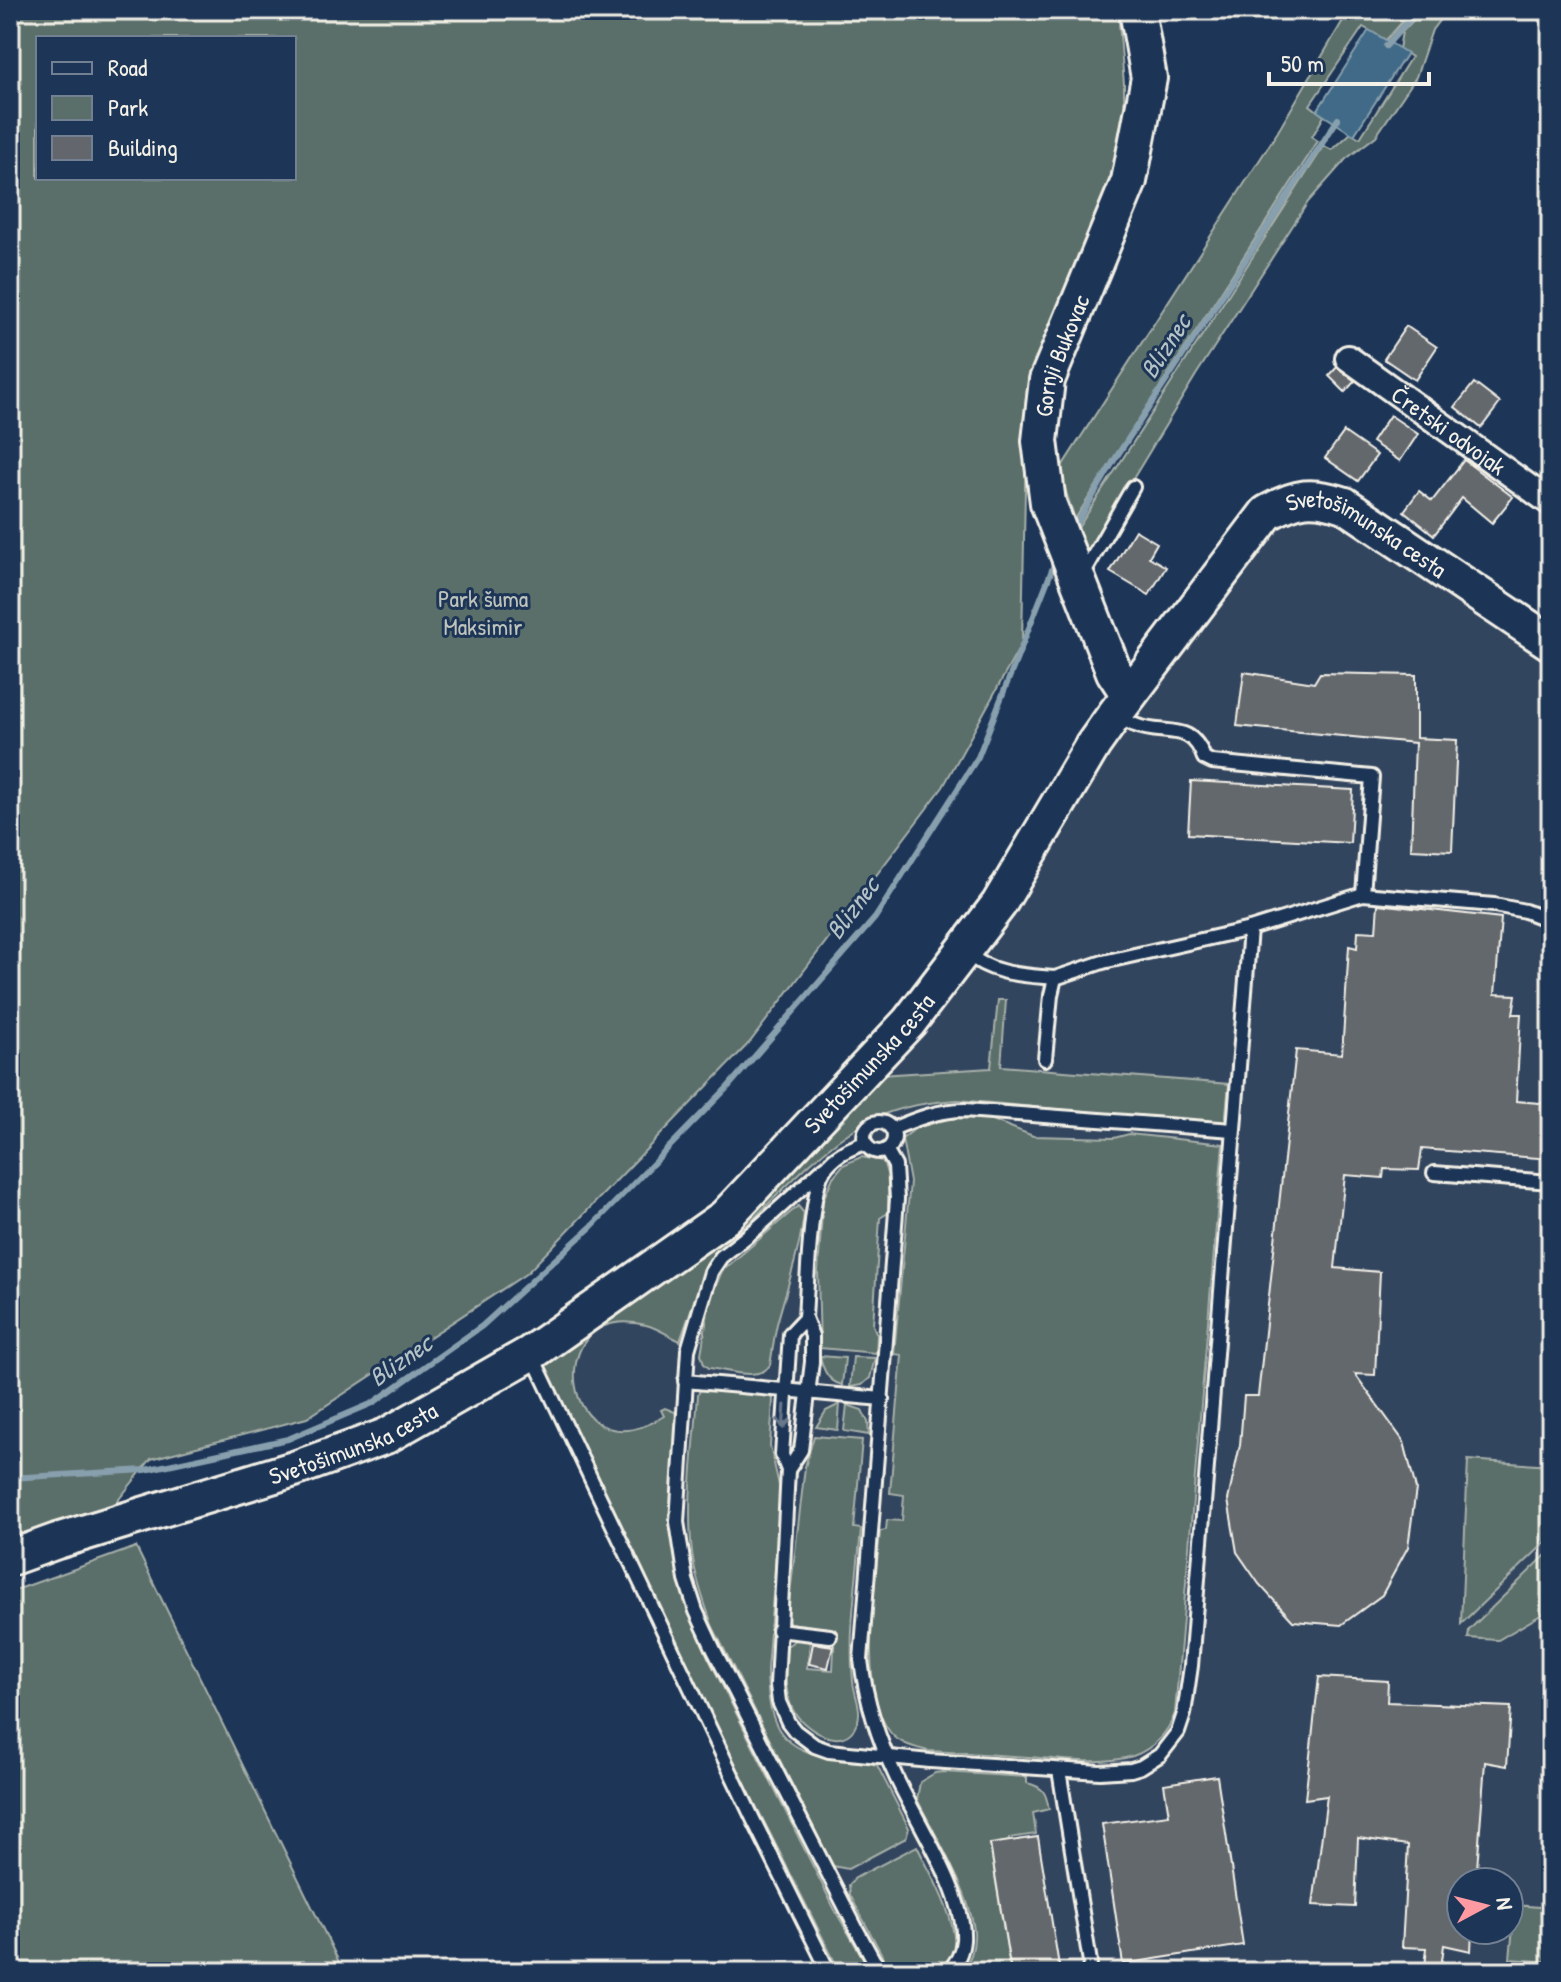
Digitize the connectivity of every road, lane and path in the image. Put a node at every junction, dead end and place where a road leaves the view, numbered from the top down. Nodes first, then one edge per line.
1 (1137, 10) edge
2 (1348, 358) dead end
3 (1133, 487) dead end
4 (1551, 503) edge
5 (1076, 575) junction
6 (1551, 643) edge
7 (1122, 704) junction
8 (1363, 894) junction
9 (1551, 921) edge
10 (1250, 929) junction
11 (963, 950) junction
12 (1055, 978) junction
13 (1045, 1059) dead end
14 (892, 1129) junction
15 (1233, 1130) junction
16 (865, 1143) junction
17 (886, 1150) junction
18 (825, 1167) junction
19 (1434, 1173) dead end
20 (1551, 1182) edge
21 (805, 1318) junction
22 (531, 1353) junction
23 (685, 1381) junction
24 (786, 1390) junction
25 (809, 1392) junction
26 (882, 1399) junction
27 (788, 1470) junction
28 (10, 1558) edge
29 (778, 1630) junction
30 (830, 1636) dead end
31 (887, 1757) junction
32 (1059, 1770) junction
33 (829, 1972) edge
34 (885, 1972) edge
35 (947, 1972) edge
36 (1089, 1972) edge

1 - 5 street, Gornji Bukovac
2 - 4 street, Čretski odvojak
3 - 5 lane
5 - 7 street, Gornji Bukovac
6 - 7 street, Svetošimunska cesta
7 - 8 lane
7 - 11 street, Svetošimunska cesta
8 - 9 lane
8 - 10 lane
10 - 12 lane
10 - 15 lane
11 - 12 lane
11 - 22 street, Svetošimunska cesta
12 - 13 lane
14 - 15 lane
14 - 16 lane
14 - 17 lane
15 - 32 lane
16 - 17 lane
16 - 18 lane
17 - 26 lane
18 - 21 lane
18 - 23 lane
19 - 20 lane
21 - 24 lane
21 - 25 lane
22 - 28 street, Svetošimunska cesta
22 - 33 lane
23 - 24 lane
23 - 34 lane
24 - 25 lane
24 -> 27 lane
25 - 26 lane
25 - 27 lane
26 - 31 lane
27 - 29 lane
29 - 30 lane
29 - 31 lane
31 - 32 lane
31 - 35 lane
32 - 36 lane

